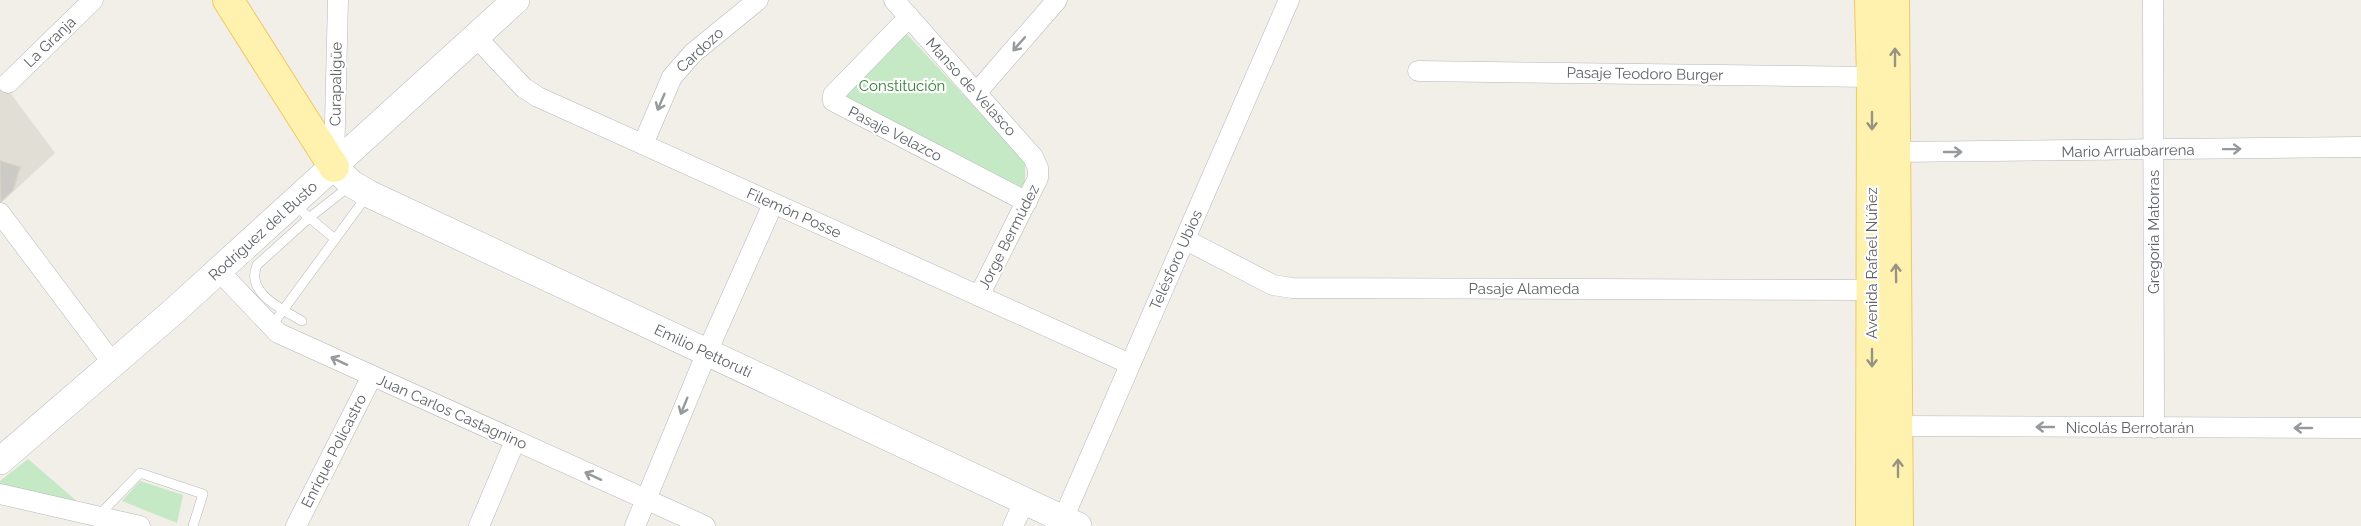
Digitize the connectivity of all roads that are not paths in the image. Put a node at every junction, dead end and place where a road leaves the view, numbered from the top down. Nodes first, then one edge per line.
1 (93, 0) edge
2 (228, 0) edge
3 (338, 0) edge
4 (516, 0) edge
5 (758, 0) edge
6 (894, 0) edge
7 (1057, 0) edge
8 (1289, 0) edge
9 (1870, 0) edge
10 (1894, 0) edge
11 (2153, 0) edge
12 (909, 17) junction
13 (475, 36) junction
14 (1418, 71) dead end
15 (1872, 77) junction
16 (8, 83) dead end
17 (977, 92) junction
18 (643, 144) junction
19 (2361, 147) edge
20 (2154, 151) junction
21 (1895, 152) junction
22 (1038, 178) joint
23 (352, 182) junction
24 (1027, 201) junction
25 (773, 204) junction
26 (301, 211) junction
27 (0, 213) edge
28 (335, 239) junction
29 (1186, 240) junction
30 (219, 271) junction
31 (1873, 290) junction
32 (979, 296) junction
33 (284, 310) junction
34 (302, 321) dead end
35 (270, 328) junction
36 (707, 352) junction
37 (1130, 364) junction
38 (114, 365) junction
39 (372, 376) junction
40 (1898, 426) junction
41 (2154, 428) junction
42 (2361, 428) edge
43 (516, 441) junction
44 (2, 458) edge
45 (0, 494) edge
46 (646, 501) junction
47 (1024, 502) junction
48 (97, 517) junction
49 (1071, 523) edge
50 (140, 526) edge
51 (192, 526) edge
52 (296, 526) edge
53 (479, 526) edge
54 (635, 526) edge
55 (705, 526) edge
56 (1013, 526) edge
57 (1871, 526) edge
58 (1898, 526) edge

1 - 16 street, La Granja
2 - 23 main road
3 - 23 street, Curapaligüe
4 - 13 main road, Rodríguez del Busto
5 -> 18 street, Cardozo
6 - 12 street, Manso de Velasco
7 -> 17 street
8 - 29 street, Telésforo Ubios
9 - 15 main road, Avenida Rafael Núñez
21 -> 10 main road, Avenida Rafael Núñez
11 - 20 street, Gregoria Matorras
12 - 17 street, Manso de Velasco
12 - 24 street, Pasaje Velazco
13 - 18 street, Filemón Posse
13 - 23 main road, Rodríguez del Busto
14 - 15 street, Pasaje Teodoro Burger
15 -> 31 main road, Avenida Rafael Núñez
17 - 22 street, Manso de Velasco
18 - 25 street, Filemón Posse
20 -> 19 street, Mario Arruabarrena
21 -> 20 street, Mario Arruabarrena
20 - 41 street, Gregoria Matorras
40 -> 21 main road, Avenida Rafael Núñez
22 - 24 street, Jorge Bermúdez
23 - 26 main road, Rodríguez del Busto
23 - 28 lane
23 - 36 main road, Emilio Pettoruti
24 - 32 street, Jorge Bermúdez
25 - 32 street, Filemón Posse
25 - 36 street
26 - 28 lane
26 - 30 main road, Rodríguez del Busto
26 - 33 lane
27 - 38 street
28 - 33 lane
29 - 31 street, Pasaje Alameda
29 - 37 street, Telésforo Ubios
30 - 35 street, Juan Carlos Castagnino
30 - 38 main road, Rodríguez del Busto
31 -> 57 main road, Avenida Rafael Núñez
32 - 37 street, Filemón Posse
33 - 34 lane
33 - 35 lane
39 -> 35 street, Juan Carlos Castagnino
36 -> 46 street
36 - 47 main road, Emilio Pettoruti
37 - 49 street, Telésforo Ubios
38 - 44 main road, Rodríguez del Busto
39 - 43 street, Juan Carlos Castagnino
39 - 52 street, Enrique Policastro
41 -> 40 street, Nicolás Berrotarán
58 -> 40 main road, Avenida Rafael Núñez
42 -> 41 street, Nicolás Berrotarán
46 -> 43 street, Juan Carlos Castagnino
43 - 53 street
45 - 48 street
46 - 54 street
46 - 55 street, Juan Carlos Castagnino
47 - 49 main road, Emilio Pettoruti
47 - 56 street
48 - 50 street
48 - 51 lane

